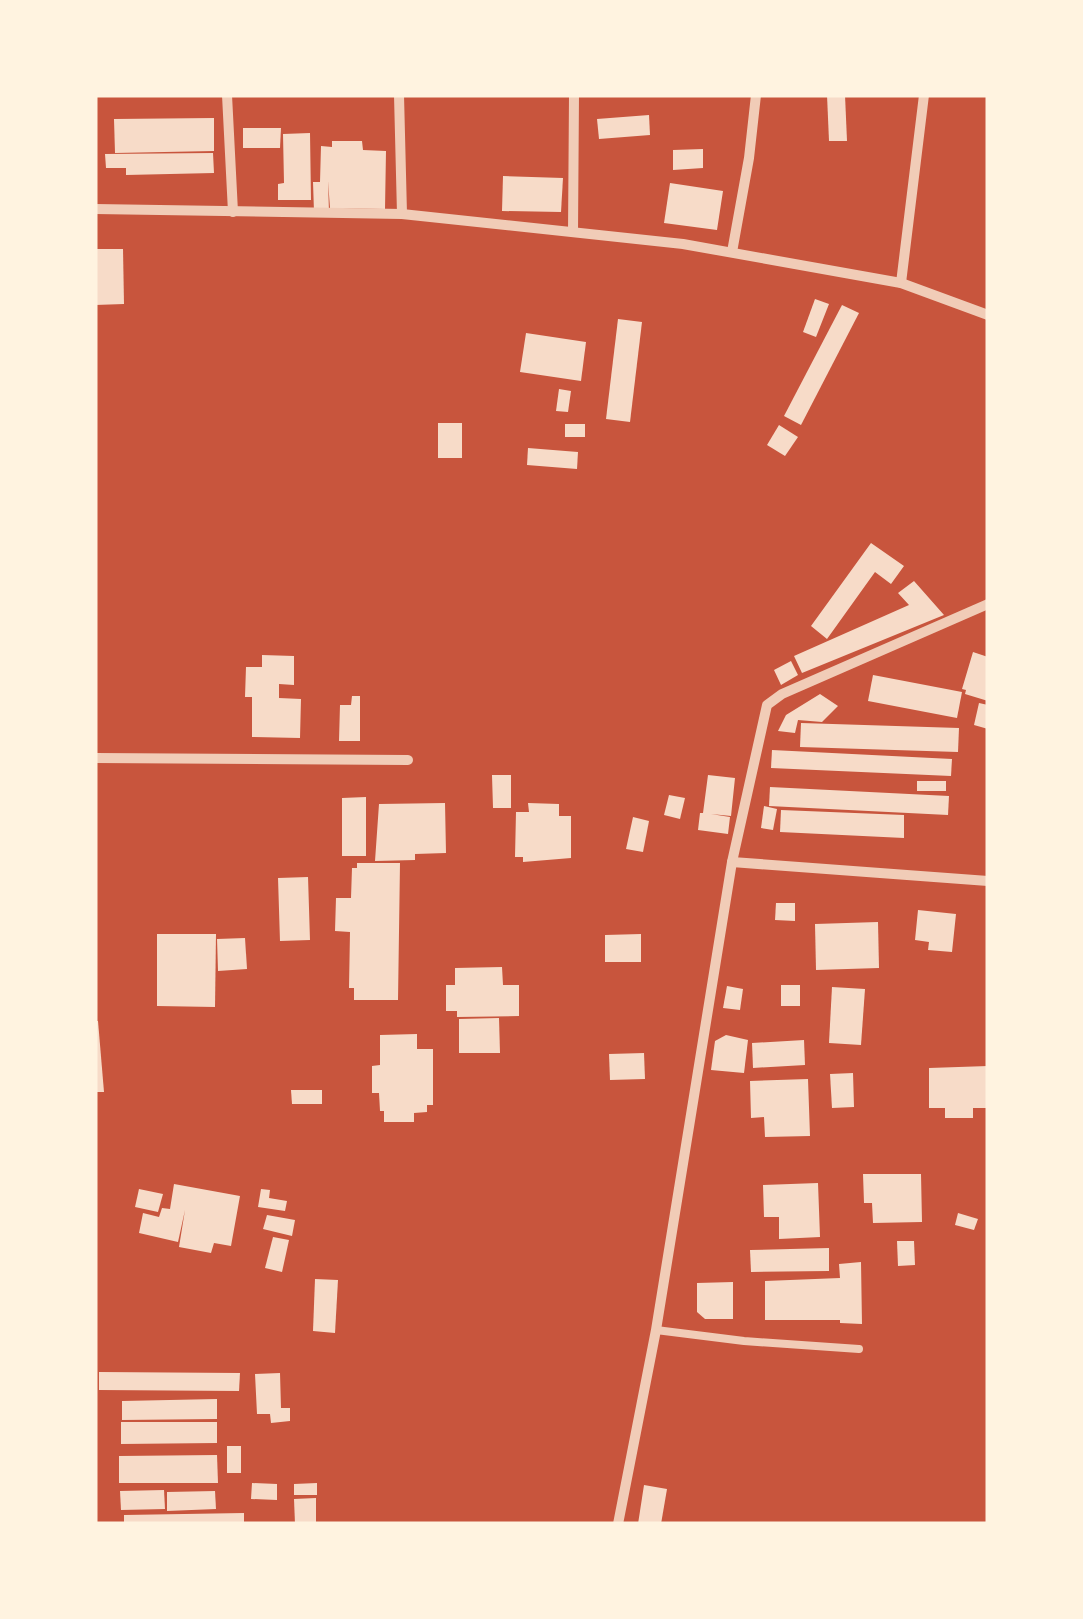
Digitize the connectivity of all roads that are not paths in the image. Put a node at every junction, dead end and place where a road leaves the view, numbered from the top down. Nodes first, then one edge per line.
1 (227, 95) edge
2 (400, 95) edge
3 (574, 95) edge
4 (756, 95) edge
5 (924, 95) edge
6 (95, 209) edge
7 (233, 212) junction
8 (402, 214) junction
9 (574, 232) junction
10 (732, 252) junction
11 (901, 282) junction
12 (988, 315) edge
13 (988, 604) edge
14 (95, 758) edge
15 (408, 760) dead end
16 (732, 862) junction
17 (988, 881) edge
18 (656, 1330) junction
19 (859, 1349) dead end
20 (618, 1524) edge

1 - 7 street
2 - 8 street
3 - 9 street
4 - 10 street
5 - 11 street
6 - 7 street
7 - 8 street
8 - 9 street
9 - 10 street
10 - 11 street
11 - 12 street
13 - 16 street
14 - 15 street
16 - 17 street
16 - 18 street
18 - 19 lane
18 - 20 street

